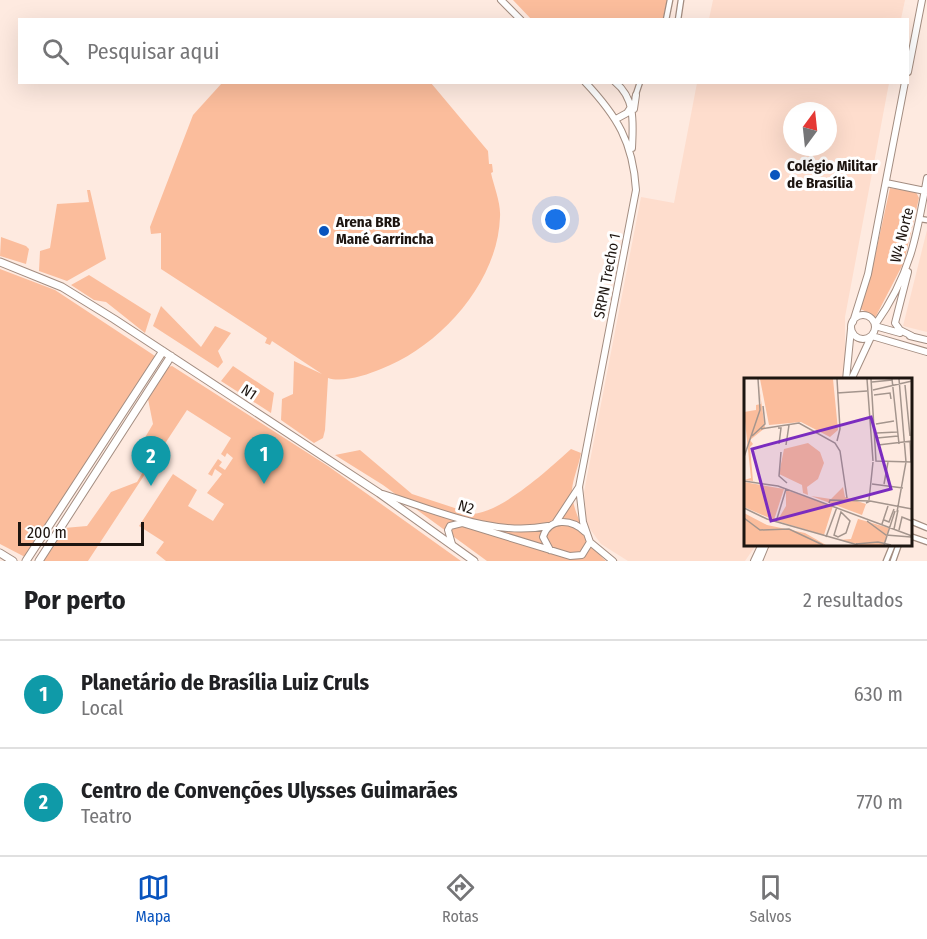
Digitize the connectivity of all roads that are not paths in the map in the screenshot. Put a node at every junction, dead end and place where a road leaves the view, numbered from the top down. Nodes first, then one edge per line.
1 (501, 0) edge
2 (670, 0) edge
3 (681, 0) edge
4 (922, 0) edge
5 (519, 18) edge
6 (666, 18) edge
7 (678, 18) edge
8 (909, 67) edge
9 (586, 84) edge
10 (617, 84) edge
11 (639, 84) edge
12 (905, 84) edge
13 (636, 96) junction
14 (632, 106) junction
15 (632, 118) junction
16 (616, 119) junction
17 (632, 156) junction
18 (927, 178) edge
19 (886, 183) junction
20 (925, 191) junction
21 (923, 219) edge
22 (911, 260) junction
23 (0, 262) edge
24 (852, 325) junction
25 (875, 326) junction
26 (871, 336) junction
27 (912, 336) junction
28 (927, 340) edge
29 (163, 351) junction
30 (925, 351) edge
31 (171, 356) junction
32 (147, 376) junction
33 (848, 378) edge
34 (849, 378) edge
35 (155, 382) junction
36 (579, 487) junction
37 (379, 493) junction
38 (556, 522) junction
39 (912, 523) edge
40 (548, 526) junction
41 (927, 528) edge
42 (588, 534) junction
43 (912, 536) edge
44 (40, 540) junction
45 (590, 542) junction
46 (927, 542) edge
47 (452, 544) junction
48 (49, 545) junction
49 (761, 546) edge
50 (765, 546) edge
51 (892, 546) edge
52 (898, 546) edge
53 (551, 550) junction
54 (0, 553) edge
55 (570, 556) junction
56 (13, 561) edge
57 (26, 561) edge
58 (39, 561) edge
59 (474, 561) edge
60 (583, 561) edge
61 (613, 561) edge
62 (757, 561) edge
63 (886, 561) edge
64 (893, 561) edge

1 - 5 main road
2 - 6 street
3 - 7 street
4 - 8 main road
9 - 16 main road, SRPN Trecho 1
10 - 14 main road
11 - 13 street
12 - 19 main road
13 - 14 street
13 - 15 main road
14 - 15 main road
14 - 16 main road
15 - 17 main road
16 - 17 main road, SRPN Trecho 1
17 - 36 main road, SRPN Trecho 1
18 - 20 main road, W4 Norte
19 - 20 main road
19 - 24 main road
20 - 21 main road, W4 Norte
21 - 22 main road, W4 Norte
22 - 25 main road, W4 Norte
22 - 27 main road
23 - 29 highway, N1
24 - 25 main road
24 - 26 main road
24 - 33 main road
25 - 26 main road
25 - 27 main road
26 - 30 main road
26 - 34 main road
27 - 28 main road
28 - 30 main road
29 - 31 highway, N1
29 - 32 highway
31 - 35 highway
31 - 37 highway, N1
32 - 35 highway
32 - 44 highway
35 - 48 highway
36 - 38 main road, SRPN Trecho 1
36 - 42 main road, SRPN Trecho 1
37 - 40 main road, N2
37 - 47 highway, N1
38 - 40 main road
38 - 42 main road
39 - 41 street
40 - 53 main road
42 - 45 main road
43 - 46 street
44 - 48 highway
44 - 57 highway
45 - 55 main road
45 - 61 main road
47 - 53 main road, N2
47 - 59 highway, N1
48 - 58 highway
49 - 62 main road
50 - 62 main road
51 - 63 street
52 - 64 street
53 - 55 main road
54 - 56 highway
55 - 60 main road

